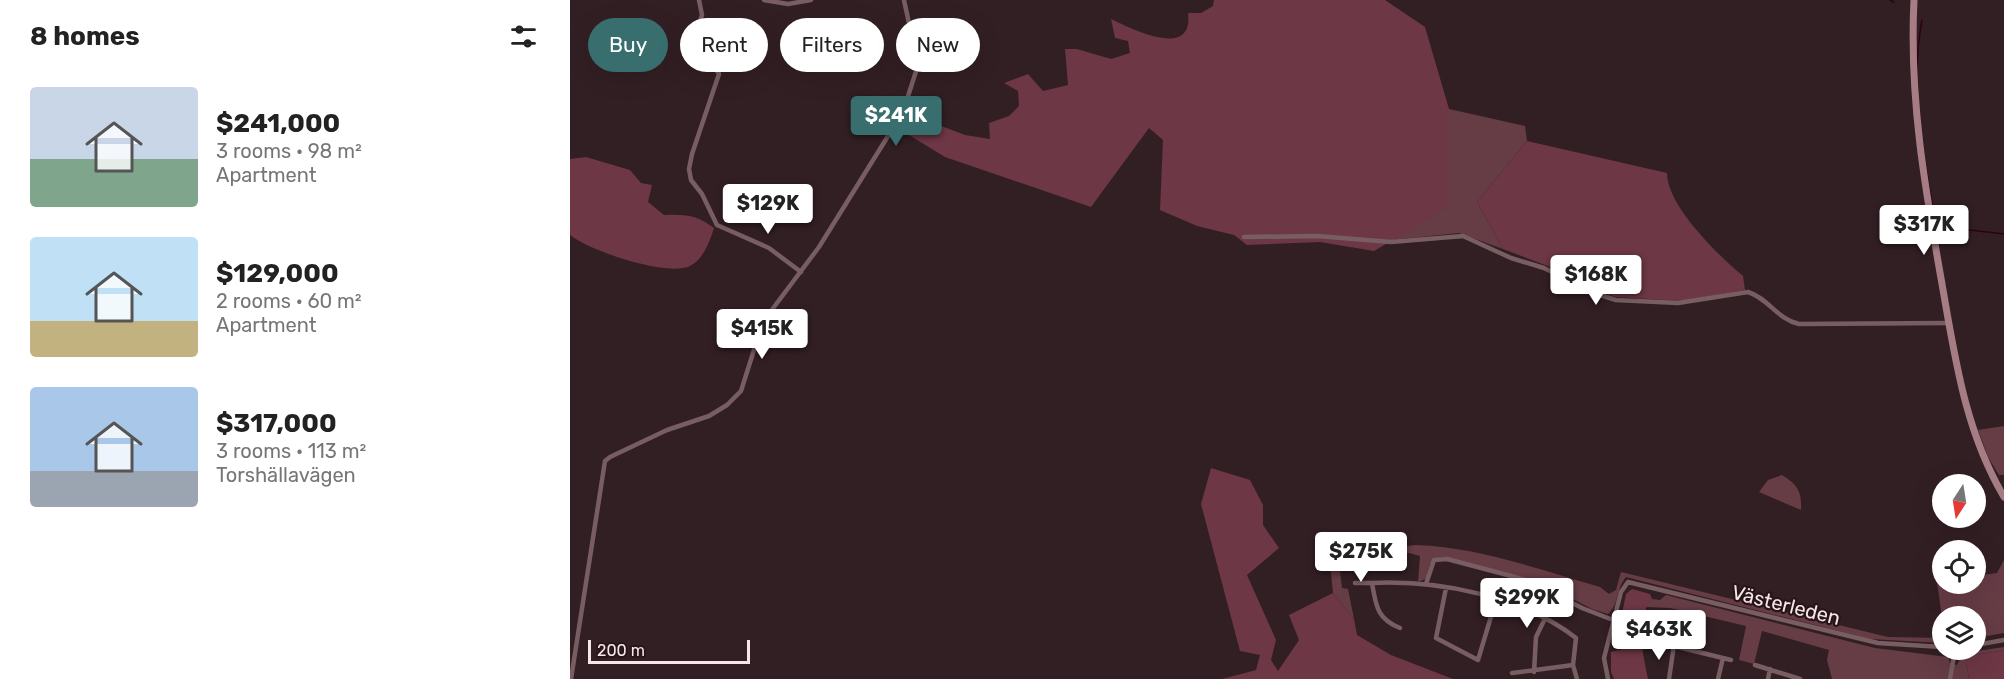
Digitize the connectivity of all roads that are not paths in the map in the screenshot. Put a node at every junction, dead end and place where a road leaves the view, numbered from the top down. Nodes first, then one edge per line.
1 (699, 0) edge
2 (764, 0) edge
3 (811, 0) edge
4 (904, 0) edge
5 (1914, 0) edge
6 (1244, 237) dead end
7 (801, 272) junction
8 (1949, 323) junction
9 (2004, 496) edge
10 (1355, 583) dead end
11 (1372, 583) junction
12 (1426, 584) junction
13 (1446, 588) junction
14 (1557, 594) junction
15 (1496, 600) junction
16 (1543, 619) junction
17 (1613, 620) junction
18 (1400, 628) dead end
19 (1641, 638) dead end
20 (2004, 640) edge
21 (1986, 643) edge
22 (1674, 645) junction
23 (1932, 647) edge
24 (1723, 658) junction
25 (1478, 660) junction
26 (1731, 660) dead end
27 (1953, 660) edge
28 (1486, 664) dead end
29 (1573, 665) junction
30 (1755, 665) dead end
31 (1770, 669) junction
32 (1534, 672) junction
33 (1512, 673) dead end
34 (571, 679) edge
35 (1576, 679) edge
36 (1608, 679) edge
37 (1669, 679) edge
38 (1718, 679) edge
39 (1768, 679) edge
40 (1800, 679) edge
41 (1950, 679) edge

1 - 7 street
2 - 3 street
4 - 7 street
5 - 8 main road
6 - 8 street
7 - 34 street
8 - 9 main road
10 - 11 street
11 - 12 street
11 - 18 street
12 - 13 street
12 - 14 street
13 - 15 street
13 - 25 street
14 - 16 street
14 - 17 street
15 - 16 street
15 - 25 street
16 - 29 street
16 - 32 street
17 - 23 street, Västerleden
17 - 36 street
19 - 22 street
20 - 21 street
22 - 24 street
22 - 37 street
24 - 26 street
24 - 38 street
25 - 28 street
27 - 41 street
29 - 32 street
29 - 35 street
30 - 31 street
31 - 39 street
31 - 40 street
32 - 33 street

